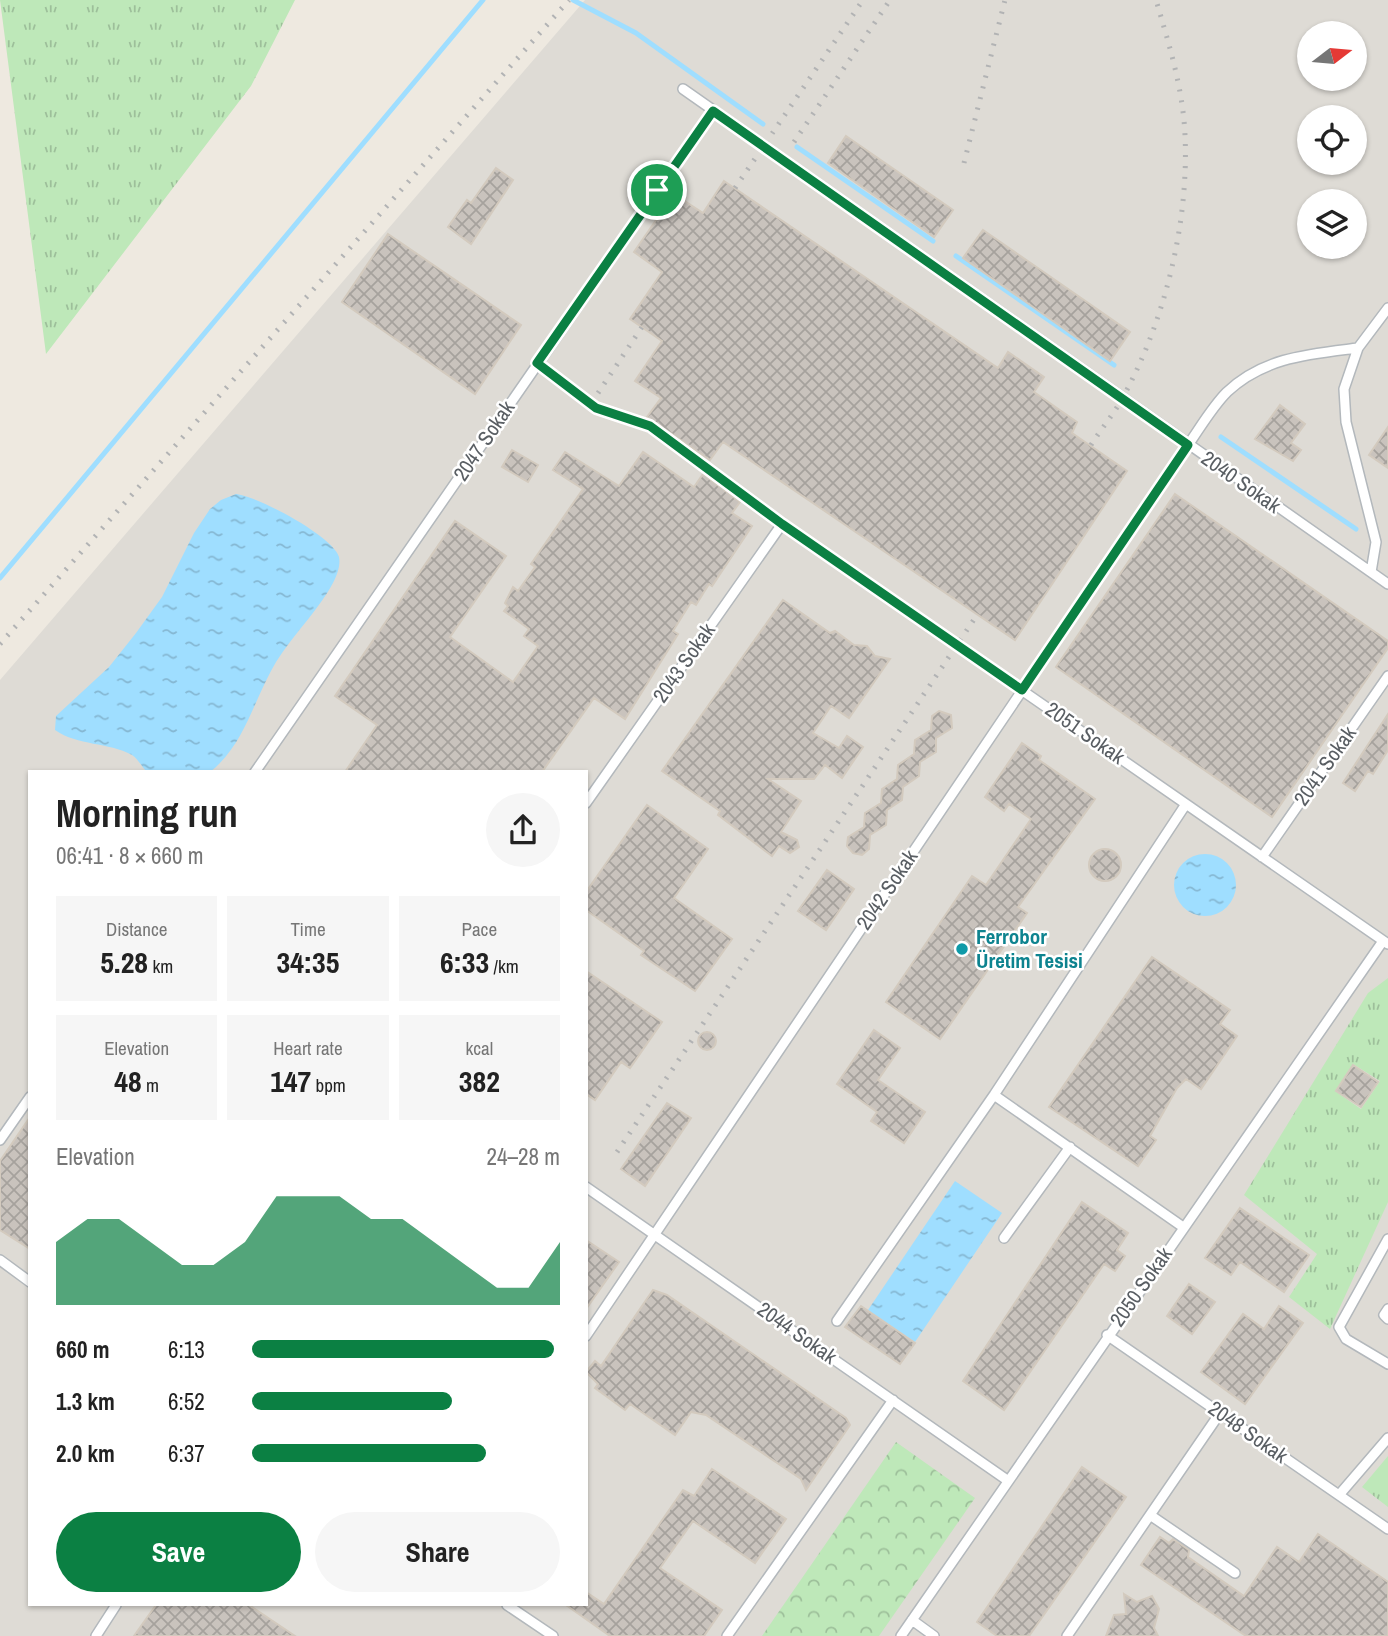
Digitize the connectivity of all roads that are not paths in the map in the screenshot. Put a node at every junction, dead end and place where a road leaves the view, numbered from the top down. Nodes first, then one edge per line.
1 (683, 89) dead end
2 (713, 111) junction
3 (1388, 307) edge
4 (1358, 348) junction
5 (537, 363) junction
6 (1188, 445) junction
7 (782, 524) junction
8 (1371, 572) junction
9 (1388, 584) edge
10 (1388, 676) edge
11 (1022, 690) junction
12 (256, 770) edge
13 (588, 800) edge
14 (1186, 804) junction
15 (1262, 857) junction
16 (1385, 942) edge
17 (994, 1095) junction
18 (28, 1100) edge
19 (0, 1140) edge
20 (1070, 1147) junction
21 (588, 1188) edge
22 (1183, 1227) junction
23 (655, 1234) junction
24 (1004, 1238) dead end
25 (1388, 1239) edge
26 (0, 1260) edge
27 (28, 1281) edge
28 (1388, 1309) edge
29 (1388, 1318) edge
30 (837, 1321) dead end
31 (588, 1333) edge
32 (1107, 1335) junction
33 (1388, 1364) edge
34 (893, 1400) junction
35 (1220, 1413) junction
36 (1388, 1438) edge
37 (1007, 1480) junction
38 (1339, 1495) junction
39 (1150, 1515) junction
40 (1388, 1529) edge
41 (1235, 1573) dead end
42 (115, 1606) edge
43 (508, 1606) edge
44 (912, 1620) junction
45 (96, 1636) edge
46 (553, 1636) edge
47 (726, 1636) edge
48 (901, 1636) edge
49 (934, 1636) edge
50 (1067, 1636) edge

1 - 2 lane, 2040 Sokak
2 - 5 lane, 2047 Sokak
2 - 6 lane, 2040 Sokak
3 - 4 lane
4 - 6 lane, 2042 Sokak
4 - 8 lane
5 - 7 lane, 2051 Sokak
5 - 12 lane, 2047 Sokak
6 - 8 lane, 2040 Sokak
6 - 11 lane, 2042 Sokak
7 - 11 lane, 2051 Sokak
7 - 13 lane, 2043 Sokak
8 - 9 lane, 2040 Sokak
10 - 15 lane, 2041 Sokak
11 - 14 lane, 2051 Sokak
11 - 23 lane, 2042 Sokak
14 - 15 lane, 2051 Sokak
14 - 17 lane
15 - 16 lane, 2051 Sokak
16 - 22 lane, 2050 Sokak
17 - 20 lane
17 - 30 lane
18 - 19 lane
20 - 22 lane
20 - 24 lane
21 - 23 lane, 2044 Sokak
22 - 32 lane, 2050 Sokak
23 - 31 lane, 2042 Sokak
23 - 34 lane, 2044 Sokak
25 - 33 lane
26 - 27 lane
28 - 29 lane
32 - 35 lane, 2048 Sokak
32 - 37 lane, 2050 Sokak
34 - 37 lane, 2044 Sokak
34 - 47 lane
35 - 38 lane, 2048 Sokak
35 - 39 lane
36 - 38 lane
37 - 44 lane, 2050 Sokak
38 - 40 lane, 2048 Sokak
39 - 41 lane
39 - 50 lane
42 - 45 lane
43 - 46 lane
44 - 48 lane, 2050 Sokak
44 - 49 lane

